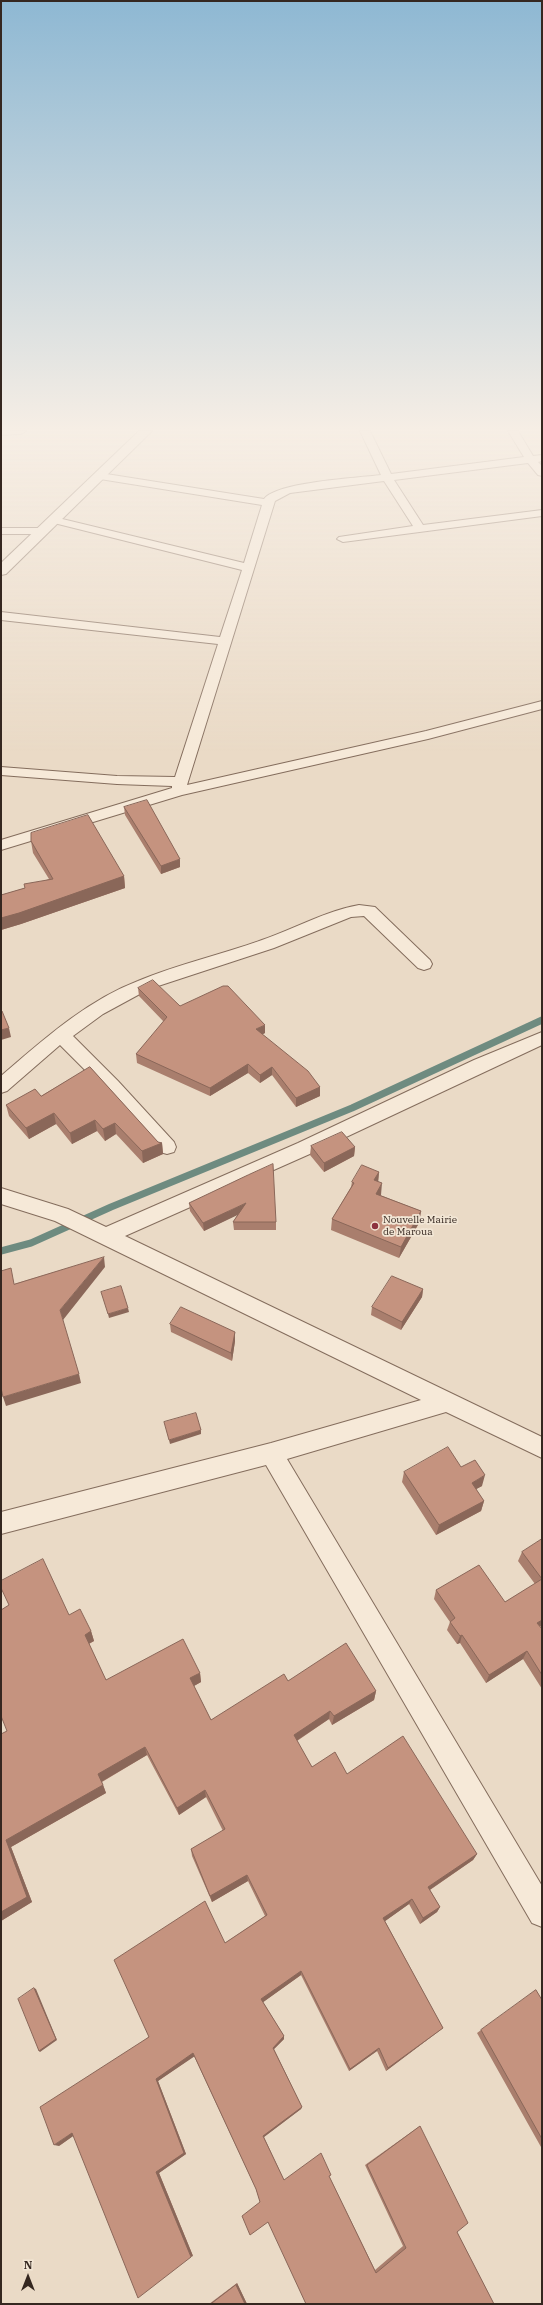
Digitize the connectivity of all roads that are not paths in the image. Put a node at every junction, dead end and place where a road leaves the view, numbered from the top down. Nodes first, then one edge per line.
1 (34, 539) edge
2 (129, 539) edge
3 (258, 539) edge
4 (343, 539) dead end
5 (346, 539) edge
6 (249, 568) junction
7 (1, 571) edge
8 (1, 616) edge
9 (225, 641) junction
10 (542, 705) edge
11 (1, 770) edge
12 (179, 787) junction
13 (1, 845) edge
14 (424, 964) dead end
15 (61, 1035) junction
16 (542, 1038) edge
17 (1, 1086) edge
18 (167, 1147) dead end
19 (1, 1196) edge
20 (100, 1233) junction
21 (445, 1402) junction
22 (542, 1448) edge
23 (271, 1453) junction
24 (1, 1523) edge
25 (542, 1913) edge

1 - 7 street
2 - 6 street
3 - 6 street
4 - 5 street
6 - 9 street
8 - 9 street
9 - 12 street
10 - 12 street
11 - 12 street
12 - 13 street
14 - 15 street
15 - 17 street
15 - 18 street
16 - 20 street
19 - 20 street
20 - 21 street
21 - 22 street
21 - 23 street
23 - 24 street
23 - 25 street

